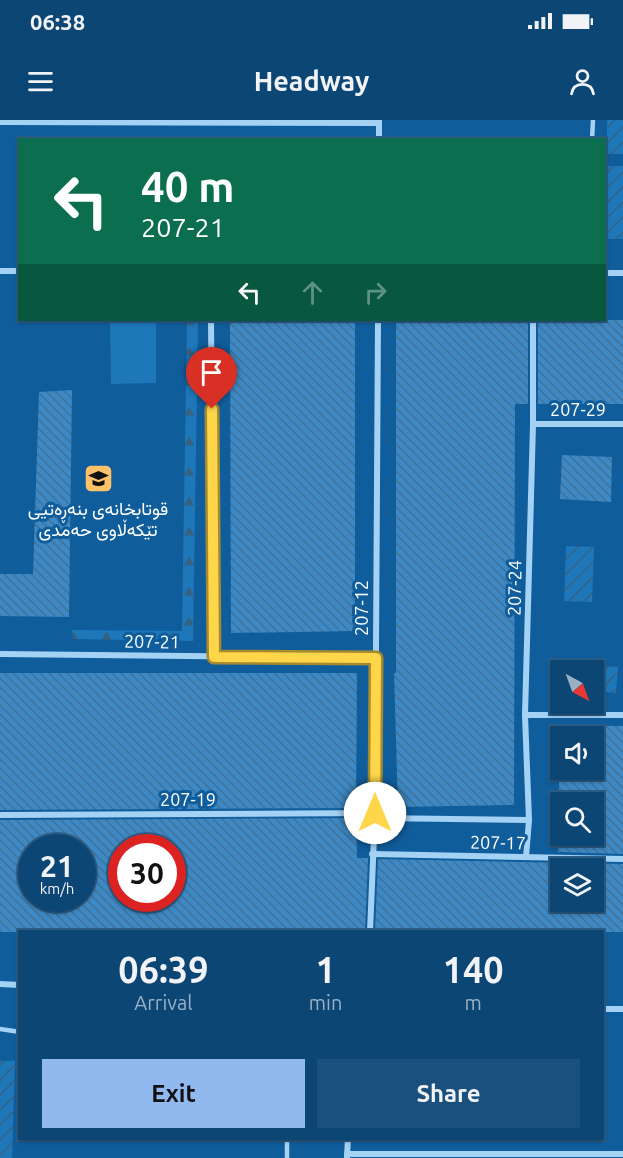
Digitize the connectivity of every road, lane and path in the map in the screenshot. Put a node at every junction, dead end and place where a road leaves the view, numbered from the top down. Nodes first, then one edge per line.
1 (592, 120) edge
2 (0, 122) edge
3 (379, 122) edge
4 (379, 138) edge
5 (592, 138) edge
6 (0, 271) edge
7 (18, 271) edge
8 (606, 273) edge
9 (623, 273) edge
10 (211, 321) edge
11 (378, 321) edge
12 (532, 321) edge
13 (533, 424) junction
14 (623, 424) edge
15 (0, 654) edge
16 (214, 657) junction
17 (376, 658) junction
18 (525, 715) junction
19 (623, 715) edge
20 (0, 815) edge
21 (375, 816) junction
22 (529, 820) junction
23 (372, 854) junction
24 (525, 857) junction
25 (623, 859) edge
26 (370, 930) edge
27 (0, 984) edge
28 (18, 985) edge
29 (604, 1009) edge
30 (623, 1009) edge
31 (0, 1029) edge
32 (18, 1032) edge
33 (287, 1140) edge
34 (348, 1140) edge
35 (623, 1154) edge
36 (347, 1156) edge
37 (288, 1158) edge

1 - 5 lane
2 - 3 street
3 - 4 street
6 - 7 street
8 - 9 street
10 - 16 street
11 - 17 street, 207-12
12 - 13 street, 207-24
13 - 14 street, 207-29
13 - 18 street, 207-24
15 - 16 street, 207-21
16 - 17 street, 207-21
17 - 21 street, 207-12
18 - 19 street
18 - 22 street, 207-24
20 - 21 street, 207-19
21 - 22 street, 207-17
21 - 23 street, 207-12
22 - 24 street, 207-24
23 - 24 street, 207-17
23 - 26 street, 207-12
24 - 25 street, 207-17
27 - 28 street
29 - 30 street
31 - 32 lane
33 - 37 lane
34 - 36 street
35 - 36 street

